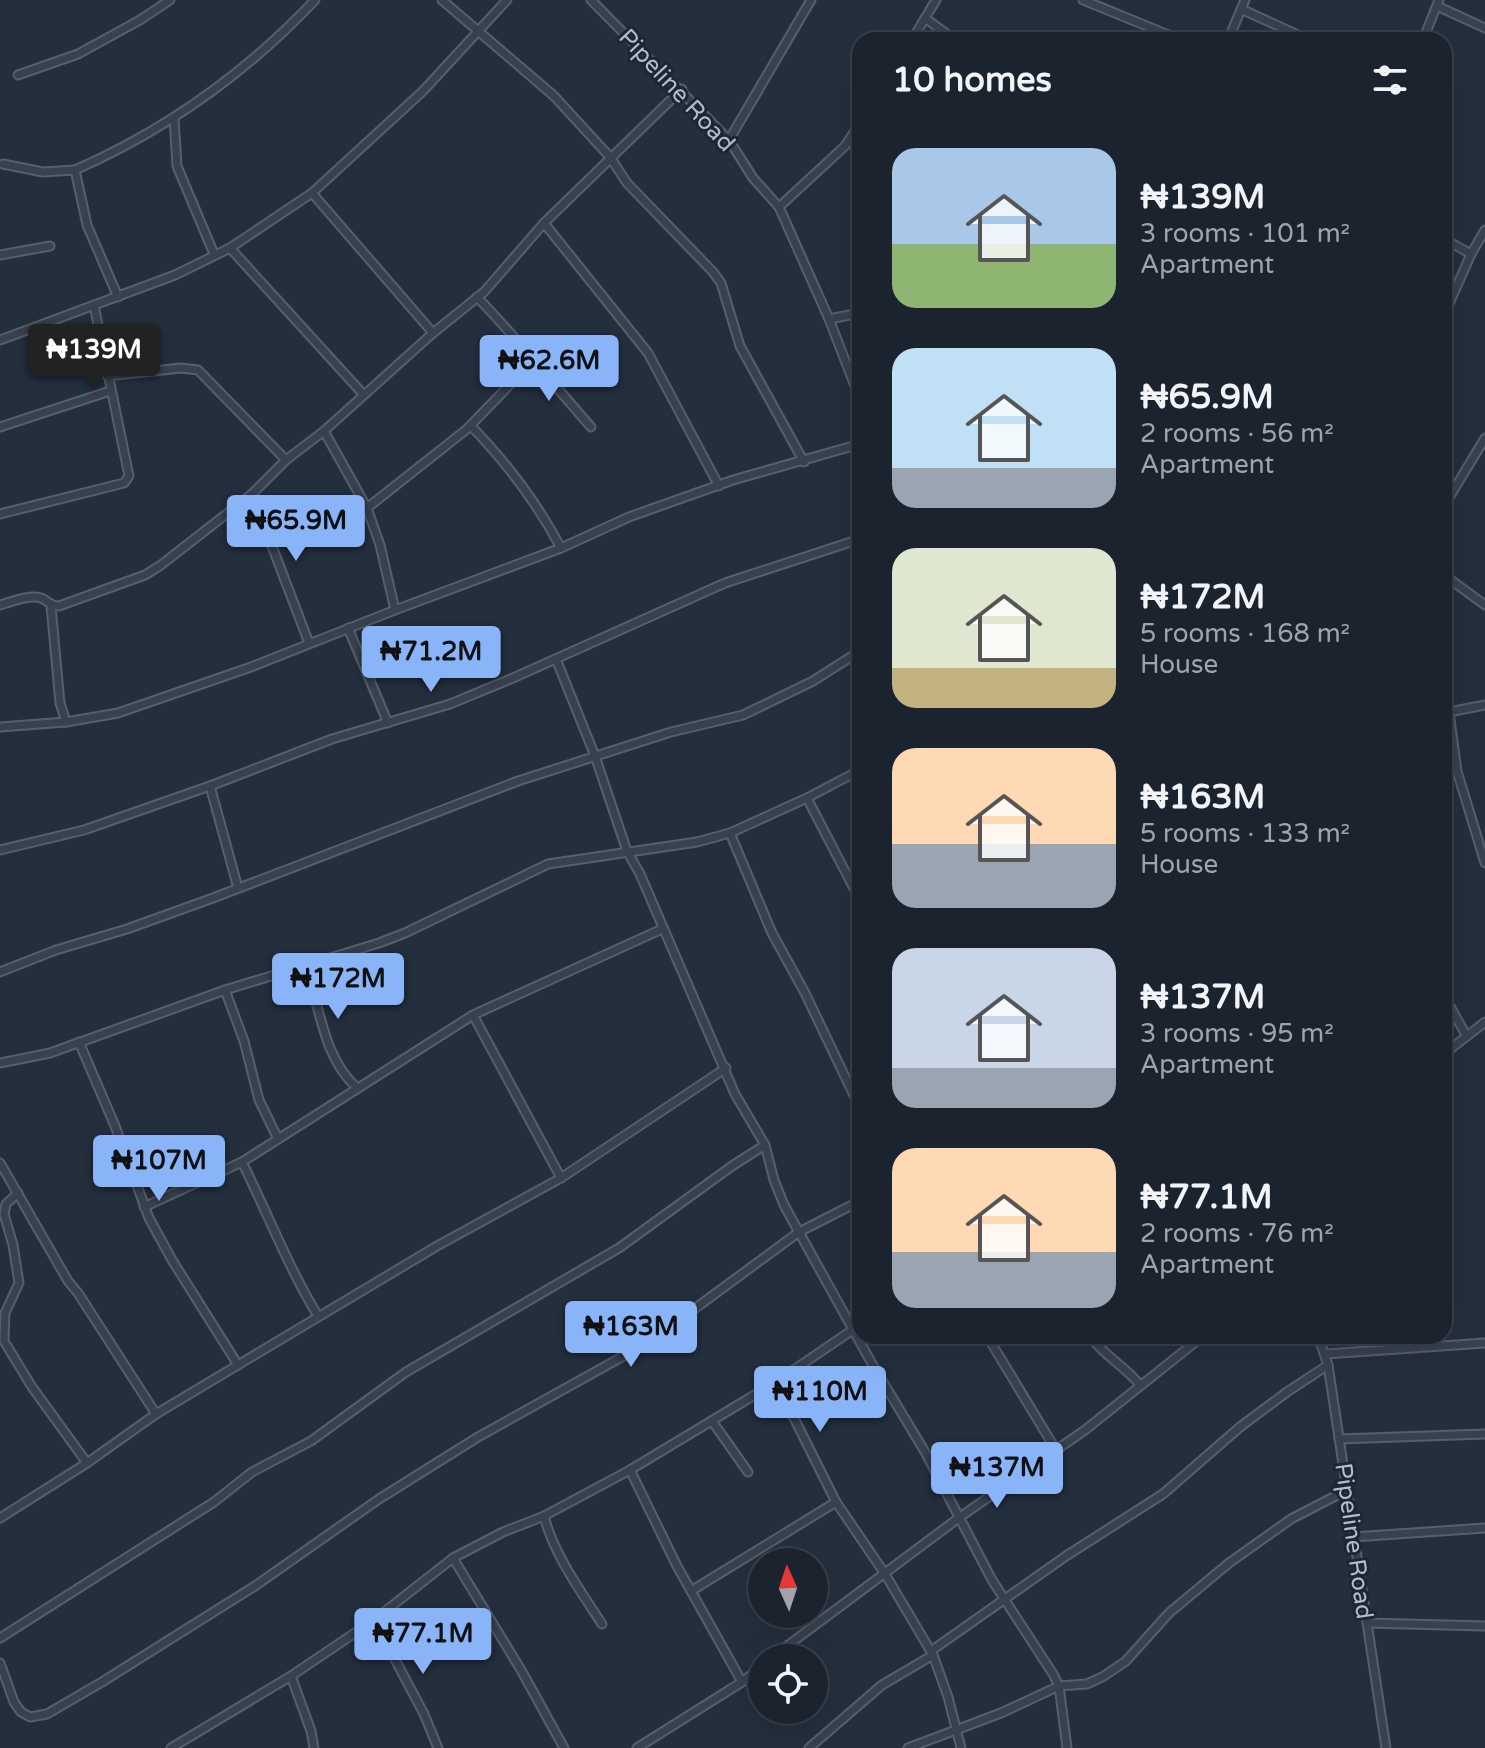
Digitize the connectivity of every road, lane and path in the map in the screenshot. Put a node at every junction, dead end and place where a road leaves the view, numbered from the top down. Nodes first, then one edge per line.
1 (170, 0) edge
2 (315, 0) edge
3 (442, 0) edge
4 (507, 0) edge
5 (591, 0) edge
6 (811, 0) edge
7 (936, 0) edge
8 (1083, 0) edge
9 (1245, 0) edge
10 (1438, 3) edge
11 (1241, 9) junction
12 (925, 18) junction
13 (1485, 28) edge
14 (479, 29) junction
15 (917, 32) edge
16 (944, 32) edge
17 (1161, 32) edge
18 (1231, 32) edge
19 (1291, 32) edge
20 (1426, 32) edge
21 (18, 75) dead end
22 (682, 89) junction
23 (174, 118) junction
24 (852, 135) edge
25 (729, 140) junction
26 (610, 157) junction
27 (3, 164) dead end
28 (75, 170) junction
29 (312, 193) junction
30 (779, 207) junction
31 (544, 223) junction
32 (1485, 230) edge
33 (1452, 243) edge
34 (50, 246) dead end
35 (230, 248) junction
36 (214, 254) junction
37 (1471, 254) junction
38 (0, 255) edge
39 (118, 297) junction
40 (477, 297) junction
41 (1452, 297) edge
42 (94, 305) junction
43 (852, 315) edge
44 (829, 319) junction
45 (433, 333) junction
46 (0, 340) edge
47 (531, 359) junction
48 (107, 376) junction
49 (852, 378) edge
50 (110, 391) junction
51 (363, 394) junction
52 (471, 426) junction
53 (0, 427) edge
54 (591, 427) dead end
55 (324, 431) junction
56 (1485, 438) edge
57 (852, 447) edge
58 (286, 460) junction
59 (804, 462) junction
60 (719, 486) junction
61 (1452, 493) edge
62 (252, 494) junction
63 (367, 508) junction
64 (0, 514) edge
65 (852, 542) edge
66 (561, 548) junction
67 (1452, 581) edge
68 (0, 605) edge
69 (1485, 605) edge
70 (51, 606) junction
71 (395, 610) junction
72 (348, 628) junction
73 (309, 643) junction
74 (852, 656) edge
75 (556, 659) junction
76 (1485, 705) edge
77 (1452, 711) edge
78 (66, 722) junction
79 (388, 723) junction
80 (0, 727) edge
81 (1452, 744) edge
82 (595, 756) junction
83 (852, 774) edge
84 (210, 786) junction
85 (807, 798) junction
86 (730, 833) junction
87 (0, 850) edge
88 (627, 851) junction
89 (1485, 863) edge
90 (852, 885) edge
91 (238, 888) junction
92 (662, 929) junction
93 (305, 965) junction
94 (0, 972) edge
95 (225, 990) junction
96 (1452, 1010) edge
97 (473, 1015) junction
98 (1485, 1022) edge
99 (1466, 1035) junction
100 (79, 1042) junction
101 (1452, 1047) edge
102 (0, 1063) edge
103 (726, 1068) junction
104 (357, 1088) junction
105 (852, 1091) edge
106 (278, 1139) junction
107 (765, 1145) junction
108 (242, 1162) junction
109 (0, 1163) edge
110 (561, 1178) junction
111 (18, 1193) junction
112 (852, 1205) edge
113 (144, 1207) junction
114 (799, 1232) junction
115 (318, 1316) junction
116 (852, 1325) edge
117 (852, 1330) edge
118 (1485, 1343) edge
119 (862, 1344) edge
120 (992, 1344) edge
121 (1096, 1344) edge
122 (1193, 1344) edge
123 (1322, 1344) edge
124 (1326, 1354) junction
125 (238, 1365) junction
126 (1328, 1365) junction
127 (776, 1382) junction
128 (1140, 1385) junction
129 (156, 1414) junction
130 (712, 1421) junction
131 (1485, 1434) edge
132 (1339, 1439) junction
133 (1056, 1450) junction
134 (87, 1463) junction
135 (630, 1470) junction
136 (748, 1472) dead end
137 (1347, 1490) junction
138 (836, 1502) junction
139 (544, 1516) junction
140 (960, 1517) junction
141 (0, 1518) edge
142 (1485, 1528) edge
143 (1353, 1537) junction
144 (453, 1558) junction
145 (885, 1574) junction
146 (691, 1591) junction
147 (1004, 1598) junction
148 (374, 1620) junction
149 (1367, 1623) junction
150 (602, 1624) dead end
151 (1485, 1626) edge
152 (0, 1638) edge
153 (789, 1644) edge
154 (932, 1653) junction
155 (0, 1663) edge
156 (291, 1676) junction
157 (748, 1677) edge
158 (742, 1682) junction
159 (1059, 1686) junction
160 (956, 1729) junction
161 (171, 1748) edge
162 (314, 1748) edge
163 (438, 1748) edge
164 (564, 1748) edge
165 (637, 1748) edge
166 (809, 1748) edge
167 (908, 1748) edge
168 (961, 1748) edge
169 (1067, 1748) edge
170 (1386, 1748) edge

1 - 21 street
2 - 23 street
3 - 14 street
4 - 14 street
5 - 22 street, Pipeline Road
6 - 25 street
7 - 12 street
8 - 17 street
9 - 11 street
10 - 13 street
10 - 20 street
11 - 18 street
11 - 19 street
12 - 15 street
12 - 16 street
14 - 26 street
14 - 29 street
22 - 25 street, Pipeline Road
22 - 26 street
23 - 28 street
23 - 36 street
24 - 30 street
25 - 30 street, Pipeline Road
26 - 31 street
26 - 59 street
27 - 28 street
28 - 39 street
29 - 35 street
29 - 45 street
30 - 44 street, Pipeline Road
31 - 40 street
31 - 60 street
32 - 37 street
33 - 37 street
34 - 38 street
35 - 36 street
35 - 51 street
36 - 39 street
37 - 41 street
39 - 42 street
40 - 45 street
40 - 47 street
42 - 46 street
42 - 48 street
43 - 44 street
44 - 49 street, Pipeline Road
45 - 51 street
47 - 52 street
47 - 54 street
48 - 50 street
48 - 58 street
50 - 53 street
50 - 64 street
51 - 55 street
52 - 63 street
52 - 66 street
55 - 58 street
55 - 63 street
56 - 61 street
57 - 59 street
58 - 62 street
59 - 60 street
60 - 66 street
62 - 70 street
62 - 73 street
63 - 71 street
65 - 75 street
66 - 71 street
67 - 69 street
68 - 70 street
70 - 78 street
71 - 72 street
72 - 73 street
72 - 79 street
73 - 78 street
74 - 82 street
75 - 79 street
75 - 82 street
76 - 77 street
78 - 80 street
79 - 84 street
81 - 89 street
82 - 88 street
82 - 91 street
83 - 85 street
84 - 87 street
84 - 91 street
85 - 86 street
85 - 90 street
86 - 88 street
86 - 105 street
88 - 92 street
88 - 93 street
91 - 94 street
92 - 97 street
92 - 103 street
93 - 95 street
93 - 104 street
95 - 100 street
95 - 106 street
96 - 99 street
97 - 104 street
97 - 110 street
98 - 99 street
99 - 101 street
100 - 102 street
100 - 113 street
103 - 107 street
103 - 110 street
104 - 106 street
106 - 108 street
107 - 114 street
107 - 152 street
108 - 113 street
108 - 115 street
109 - 111 street
110 - 115 street
111 - 129 street
111 - 134 street
112 - 114 street
113 - 125 street
114 - 116 street
114 - 155 street
115 - 125 street
117 - 127 street
118 - 124 street
119 - 140 street
120 - 133 street
121 - 128 street
122 - 128 street
123 - 124 street, Pipeline Road
124 - 126 street, Pipeline Road
125 - 129 street
126 - 132 street, Pipeline Road
126 - 147 street
127 - 130 street
127 - 138 street
128 - 133 street
129 - 134 street
130 - 135 street
130 - 136 street
131 - 132 street
132 - 137 street, Pipeline Road
133 - 140 street
134 - 141 street
135 - 139 street
135 - 146 street
137 - 143 street, Pipeline Road
137 - 159 street
138 - 145 street
138 - 146 street
139 - 144 street
139 - 150 street
140 - 145 street
140 - 147 street
142 - 143 street
143 - 149 street, Pipeline Road
144 - 148 street
144 - 164 street
145 - 153 street
145 - 154 street
146 - 158 street
147 - 154 street
147 - 159 street
148 - 156 street
148 - 163 street
149 - 151 street
149 - 170 street, Pipeline Road
154 - 160 street
154 - 166 street
156 - 161 street
156 - 162 street
157 - 158 street
158 - 165 street
159 - 160 street
159 - 169 street
160 - 167 street
160 - 168 street

